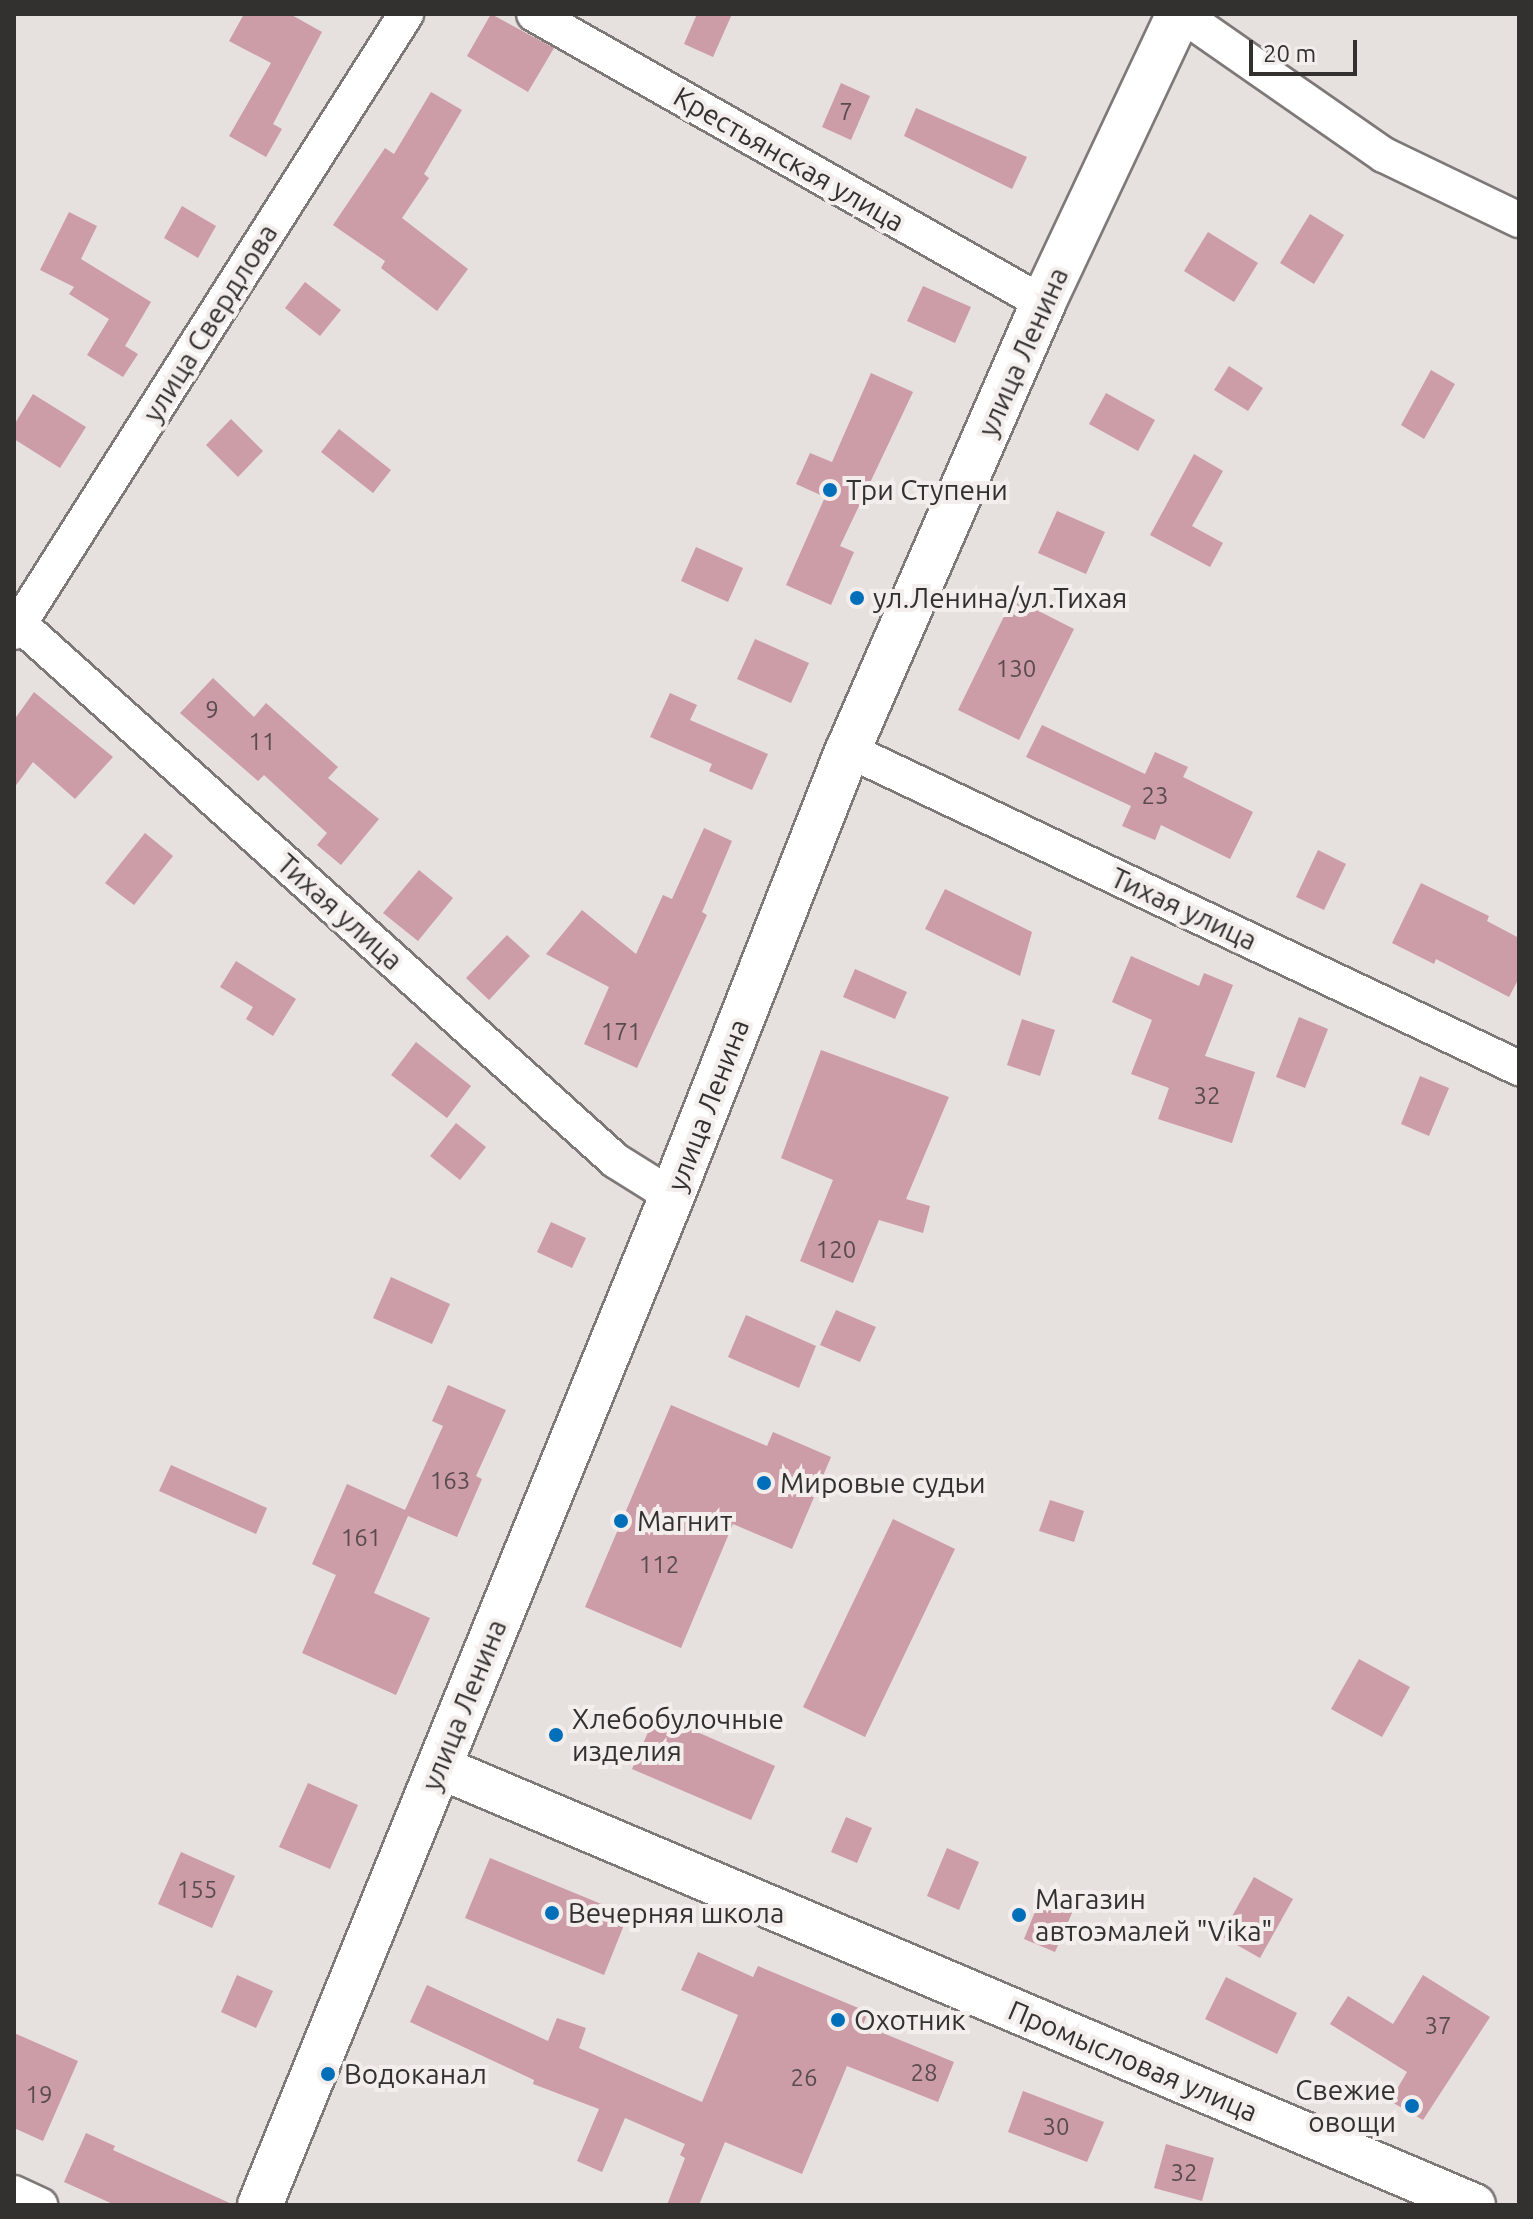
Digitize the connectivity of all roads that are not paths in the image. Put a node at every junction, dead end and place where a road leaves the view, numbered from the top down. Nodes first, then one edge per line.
1 (406, 14) edge
2 (534, 14) edge
3 (1180, 14) edge
4 (1519, 220) edge
5 (1043, 303) junction
6 (16, 625) edge
7 (848, 750) junction
8 (1519, 1068) edge
9 (672, 1196) junction
10 (439, 1767) junction
11 (14, 2193) edge
12 (40, 2205) edge
13 (260, 2205) edge
14 (1474, 2205) edge

1 - 6 street, улица Свердлова
2 - 5 street, Крестьянская улица
3 - 4 street
3 - 5 main road, улица Ленина
5 - 7 main road, улица Ленина
6 - 9 street, Тихая улица
7 - 8 street, Тихая улица
7 - 9 main road, улица Ленина
9 - 10 main road, улица Ленина
10 - 13 main road, улица Ленина
10 - 14 street, Промысловая улица
11 - 12 street

